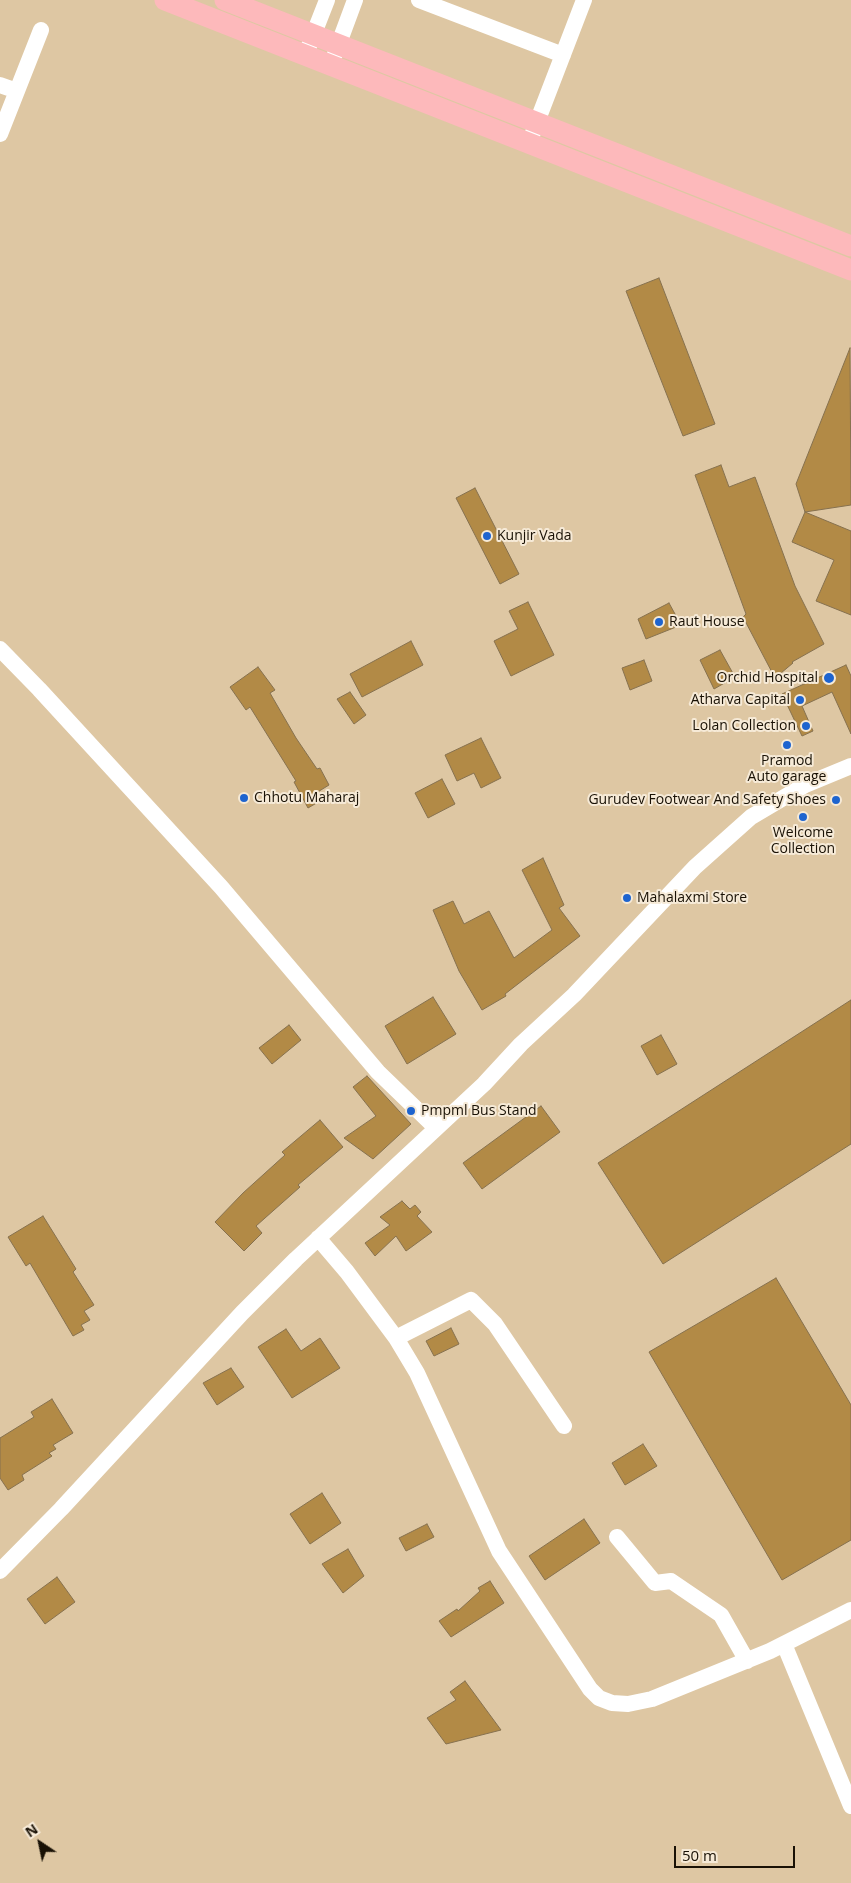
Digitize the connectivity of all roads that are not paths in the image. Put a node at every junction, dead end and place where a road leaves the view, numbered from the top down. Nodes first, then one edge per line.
1 (165, 0) edge
2 (225, 0) edge
3 (328, 0) edge
4 (355, 0) edge
5 (419, 0) edge
6 (584, 0) edge
7 (41, 30) dead end
8 (314, 35) junction
9 (339, 44) junction
10 (305, 55) junction
11 (563, 55) junction
12 (331, 65) junction
13 (0, 84) edge
14 (17, 91) junction
15 (537, 122) junction
16 (0, 134) edge
17 (529, 142) junction
18 (851, 246) edge
19 (851, 270) edge
20 (0, 649) edge
21 (851, 766) edge
22 (436, 1128) junction
23 (318, 1238) junction
24 (396, 1338) junction
25 (564, 1426) dead end
26 (617, 1537) dead end
27 (0, 1571) edge
28 (851, 1610) edge
29 (784, 1644) junction
30 (747, 1661) junction
31 (851, 1806) edge

1 - 10 main road
2 - 8 main road
3 - 8 street
4 - 9 street
5 - 11 street
6 - 11 street
7 - 14 street
8 - 9 main road
8 - 10 street
9 - 12 street
9 - 15 main road
10 - 12 main road
11 - 15 street
12 - 17 main road
13 - 14 street
14 - 16 street
15 - 17 street
15 - 18 main road
17 - 19 main road
20 - 22 street
21 - 22 street
22 - 23 street
23 - 24 street
23 - 27 street
24 - 25 street
24 - 30 street
26 - 30 street
28 - 29 street
29 - 30 street
29 - 31 street

